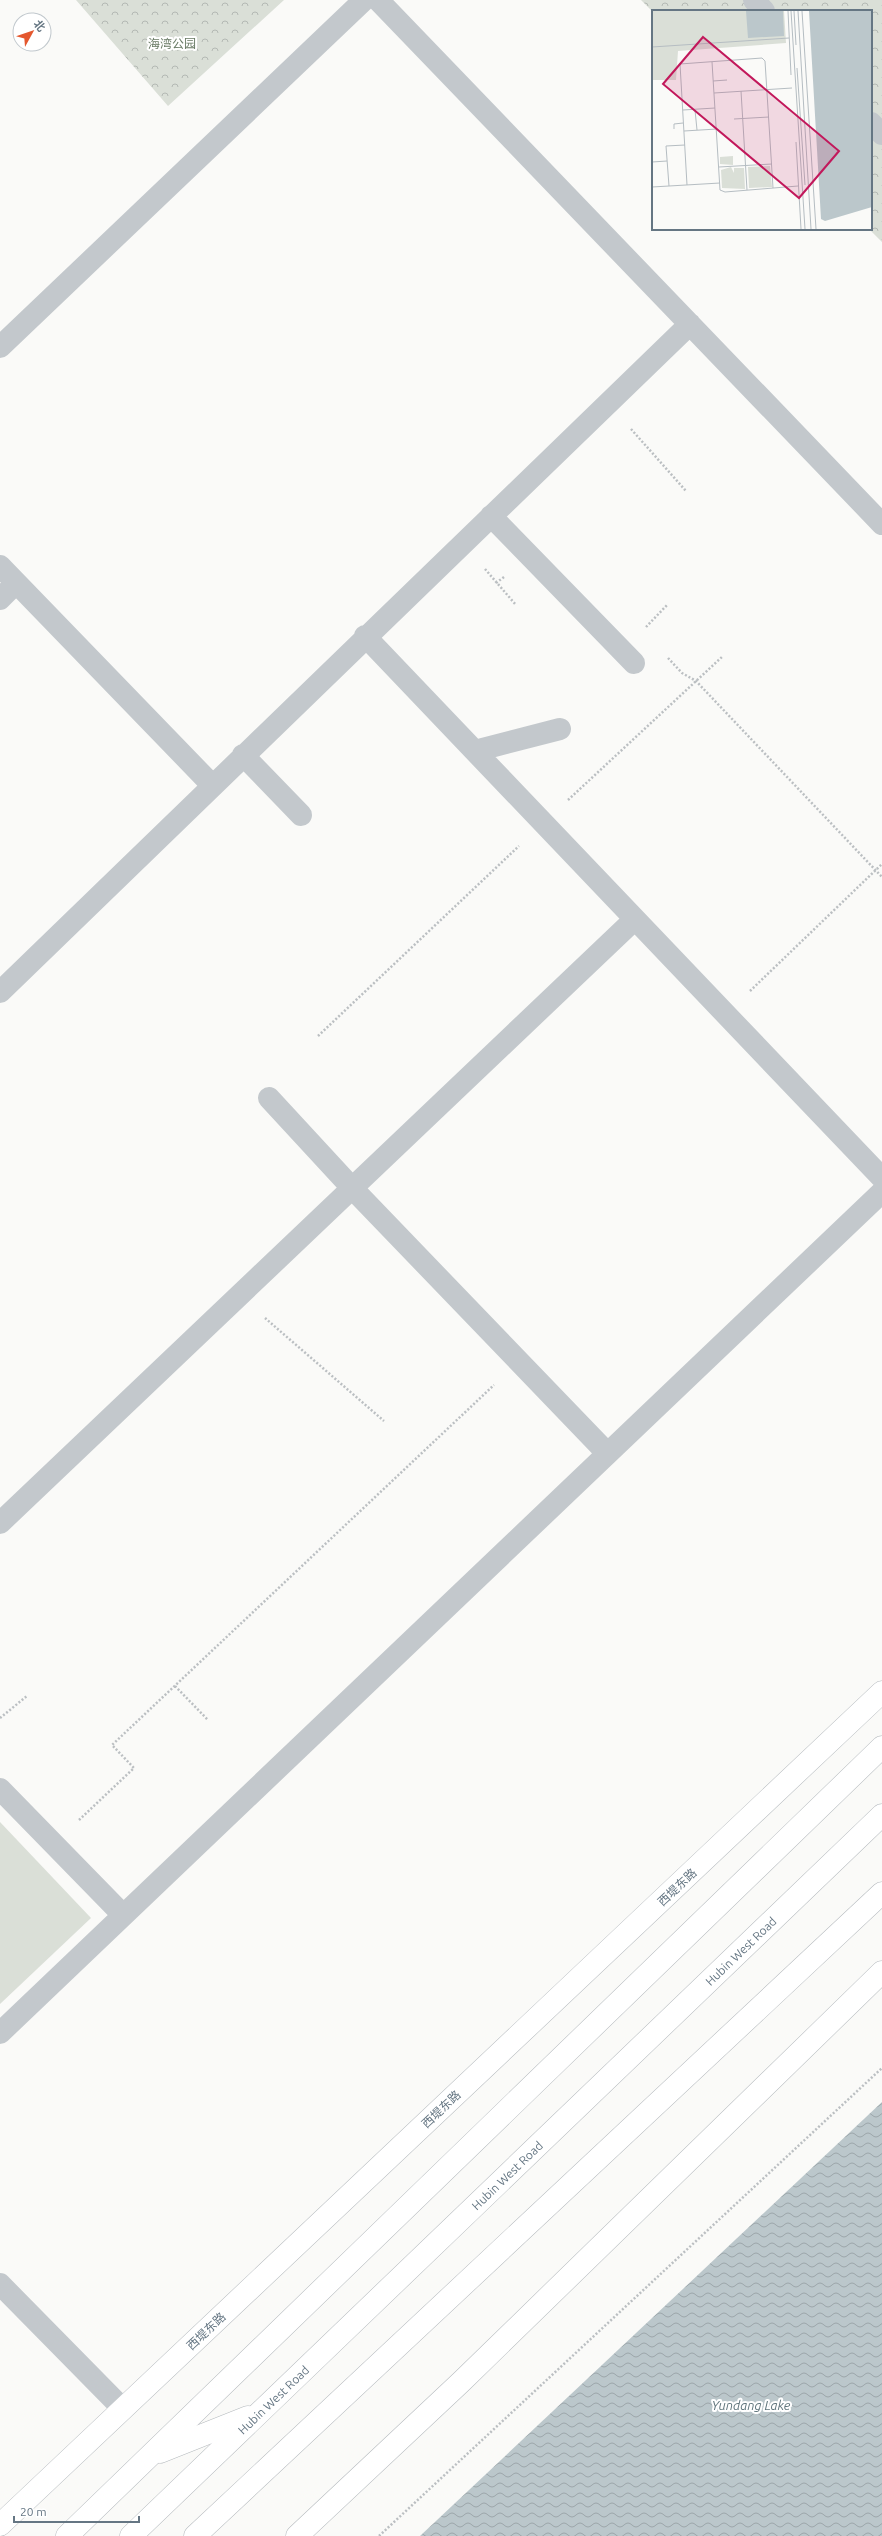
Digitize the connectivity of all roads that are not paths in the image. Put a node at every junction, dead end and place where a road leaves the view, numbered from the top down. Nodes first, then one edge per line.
1 (364, 0) edge
2 (378, 0) edge
3 (754, 0) edge
4 (763, 10) edge
5 (872, 124) edge
6 (882, 134) edge
7 (690, 324) junction
8 (0, 347) edge
9 (491, 516) junction
10 (882, 524) edge
11 (0, 566) edge
12 (16, 583) junction
13 (0, 599) edge
14 (365, 636) junction
15 (634, 663) dead end
16 (560, 729) dead end
17 (475, 751) junction
18 (243, 754) junction
19 (212, 785) junction
20 (301, 815) dead end
21 (635, 919) junction
22 (0, 991) edge
23 (269, 1098) dead end
24 (882, 1178) edge
25 (353, 1189) junction
26 (882, 1192) edge
27 (607, 1453) junction
28 (0, 1523) edge
29 (882, 1692) edge
30 (882, 1748) edge
31 (0, 1789) edge
32 (882, 1815) edge
33 (882, 1893) edge
34 (123, 1915) junction
35 (882, 1972) edge
36 (0, 2033) edge
37 (0, 2284) edge
38 (123, 2409) junction
39 (259, 2413) junction
40 (151, 2456) junction
41 (0, 2525) edge
42 (67, 2536) edge
43 (131, 2536) edge
44 (195, 2536) edge
45 (297, 2536) edge

1 - 8 street
2 - 7 street
3 - 4 street
5 - 6 street
7 - 9 street
7 - 10 street
9 - 14 street
9 - 15 street
11 - 12 street
12 - 13 street
12 - 19 street
14 - 17 street
14 - 18 street
16 - 17 street
17 - 21 street
18 - 19 street
18 - 20 street
19 - 22 street
21 - 24 street
21 - 25 street
23 - 25 street
25 - 27 street
25 - 28 street
26 - 27 street
27 - 34 street
29 - 38 main road, 西堤东路
30 - 40 main road
31 - 34 street
32 - 39 main road, Hubin West Road
33 - 44 main road
34 - 36 street
35 - 45 main road
37 - 38 street
38 - 41 main road, 西堤东路
39 - 40 main road
39 - 43 main road, Hubin West Road
40 - 42 main road

